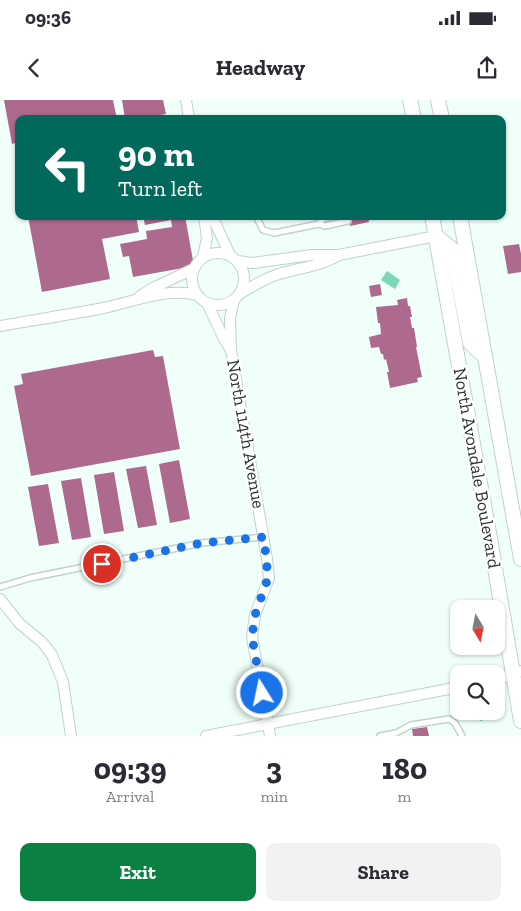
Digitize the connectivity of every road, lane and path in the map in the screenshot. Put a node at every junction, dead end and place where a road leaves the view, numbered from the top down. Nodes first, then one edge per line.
1 (186, 100) edge
2 (438, 100) edge
3 (189, 115) edge
4 (441, 115) edge
5 (205, 220) edge
6 (214, 220) edge
7 (258, 220) edge
8 (321, 220) edge
9 (433, 220) edge
10 (348, 221) dead end
11 (460, 221) edge
12 (319, 224) junction
13 (436, 236) junction
14 (340, 255) junction
15 (203, 257) junction
16 (234, 258) junction
17 (193, 269) junction
18 (197, 295) junction
19 (237, 297) junction
20 (135, 300) junction
21 (207, 303) junction
22 (0, 326) edge
23 (231, 350) junction
24 (484, 356) junction
25 (264, 537) junction
26 (521, 559) edge
27 (0, 588) edge
28 (0, 599) edge
29 (517, 672) edge
30 (505, 677) edge
31 (450, 689) edge
32 (521, 721) edge
33 (268, 724) junction
34 (71, 736) edge
35 (206, 736) edge
36 (270, 736) edge
37 (380, 736) edge
38 (462, 736) edge

1 - 3 street
2 - 4 main road
5 - 15 street
6 - 16 street
7 - 12 lane
8 - 12 lane
9 - 13 main road, North Avondale Boulevard
10 - 12 lane
11 - 24 main road, North Avondale Boulevard
13 - 14 street
13 - 24 main road
13 - 29 main road, North Avondale Boulevard
14 - 16 street
14 - 19 street
15 - 16 street
15 - 17 street
16 - 19 street
17 - 18 street
17 - 20 street
18 - 20 street
18 - 21 street
19 - 21 street
19 - 23 street
20 - 22 street
21 - 23 street
23 - 25 street, North 114th Avenue
24 - 26 main road, North Avondale Boulevard
25 - 27 lane
25 - 33 street, North 114th Avenue
28 - 34 street
29 - 30 street
29 - 32 main road, North Avondale Boulevard
31 - 33 street
33 - 35 street
33 - 36 street, North 114th Avenue
37 - 38 lane

